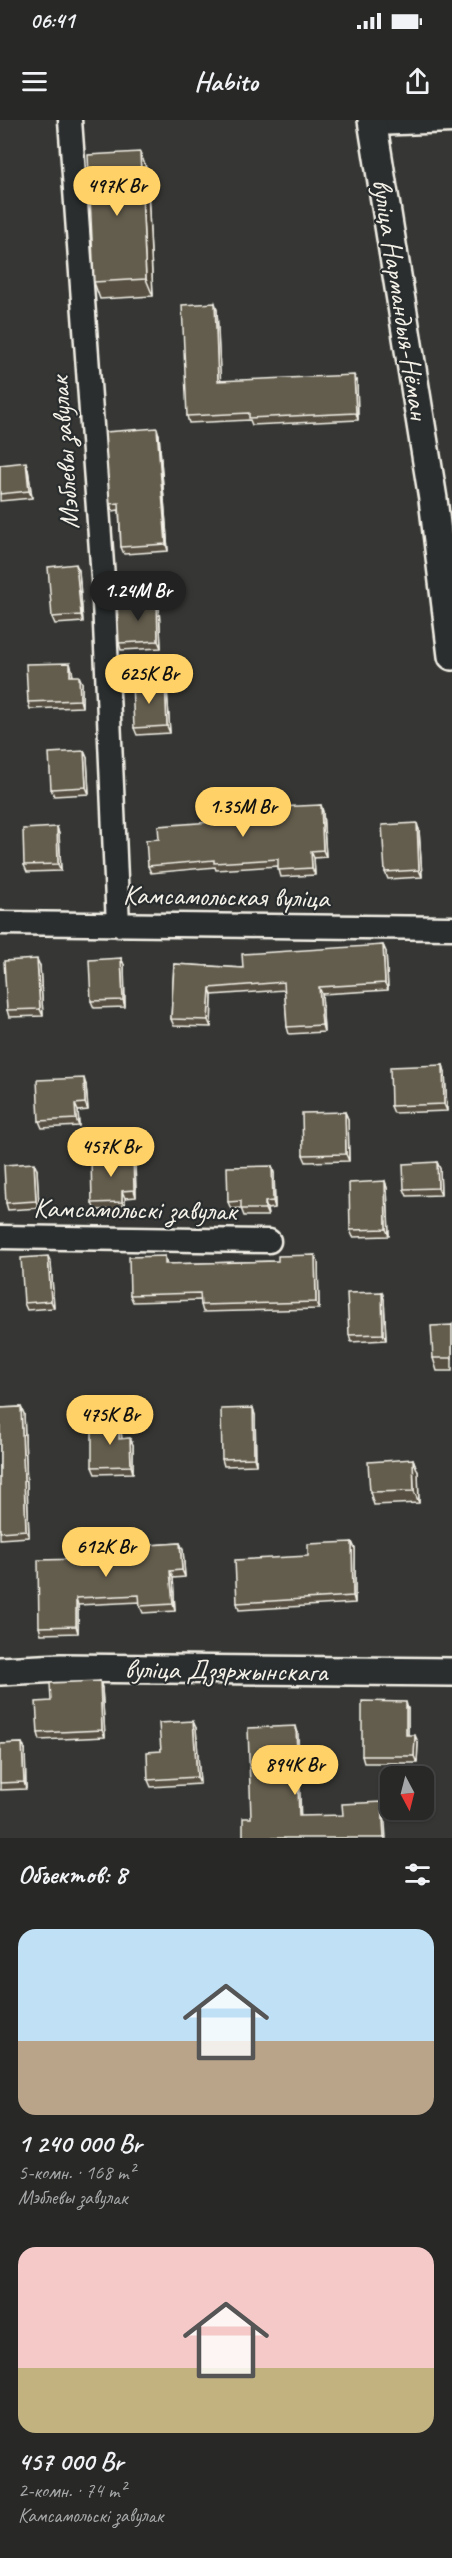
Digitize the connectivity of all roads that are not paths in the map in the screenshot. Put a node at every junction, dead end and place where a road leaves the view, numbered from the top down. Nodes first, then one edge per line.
1 (70, 120) edge
2 (452, 121) edge
3 (372, 122) edge
4 (452, 656) edge
5 (0, 923) edge
6 (118, 925) junction
7 (452, 928) edge
8 (0, 1237) edge
9 (269, 1241) dead end
10 (0, 1671) edge
11 (452, 1672) edge

1 - 6 street, Мэблевы завулак
2 - 3 street
3 - 4 street, вуліца Нармандыя-Нёман
5 - 6 street, Камсамольская вуліца
6 - 7 street, Камсамольская вуліца
8 - 9 street, Камсамольскі завулак
10 - 11 street, вуліца Дзяржынскага

